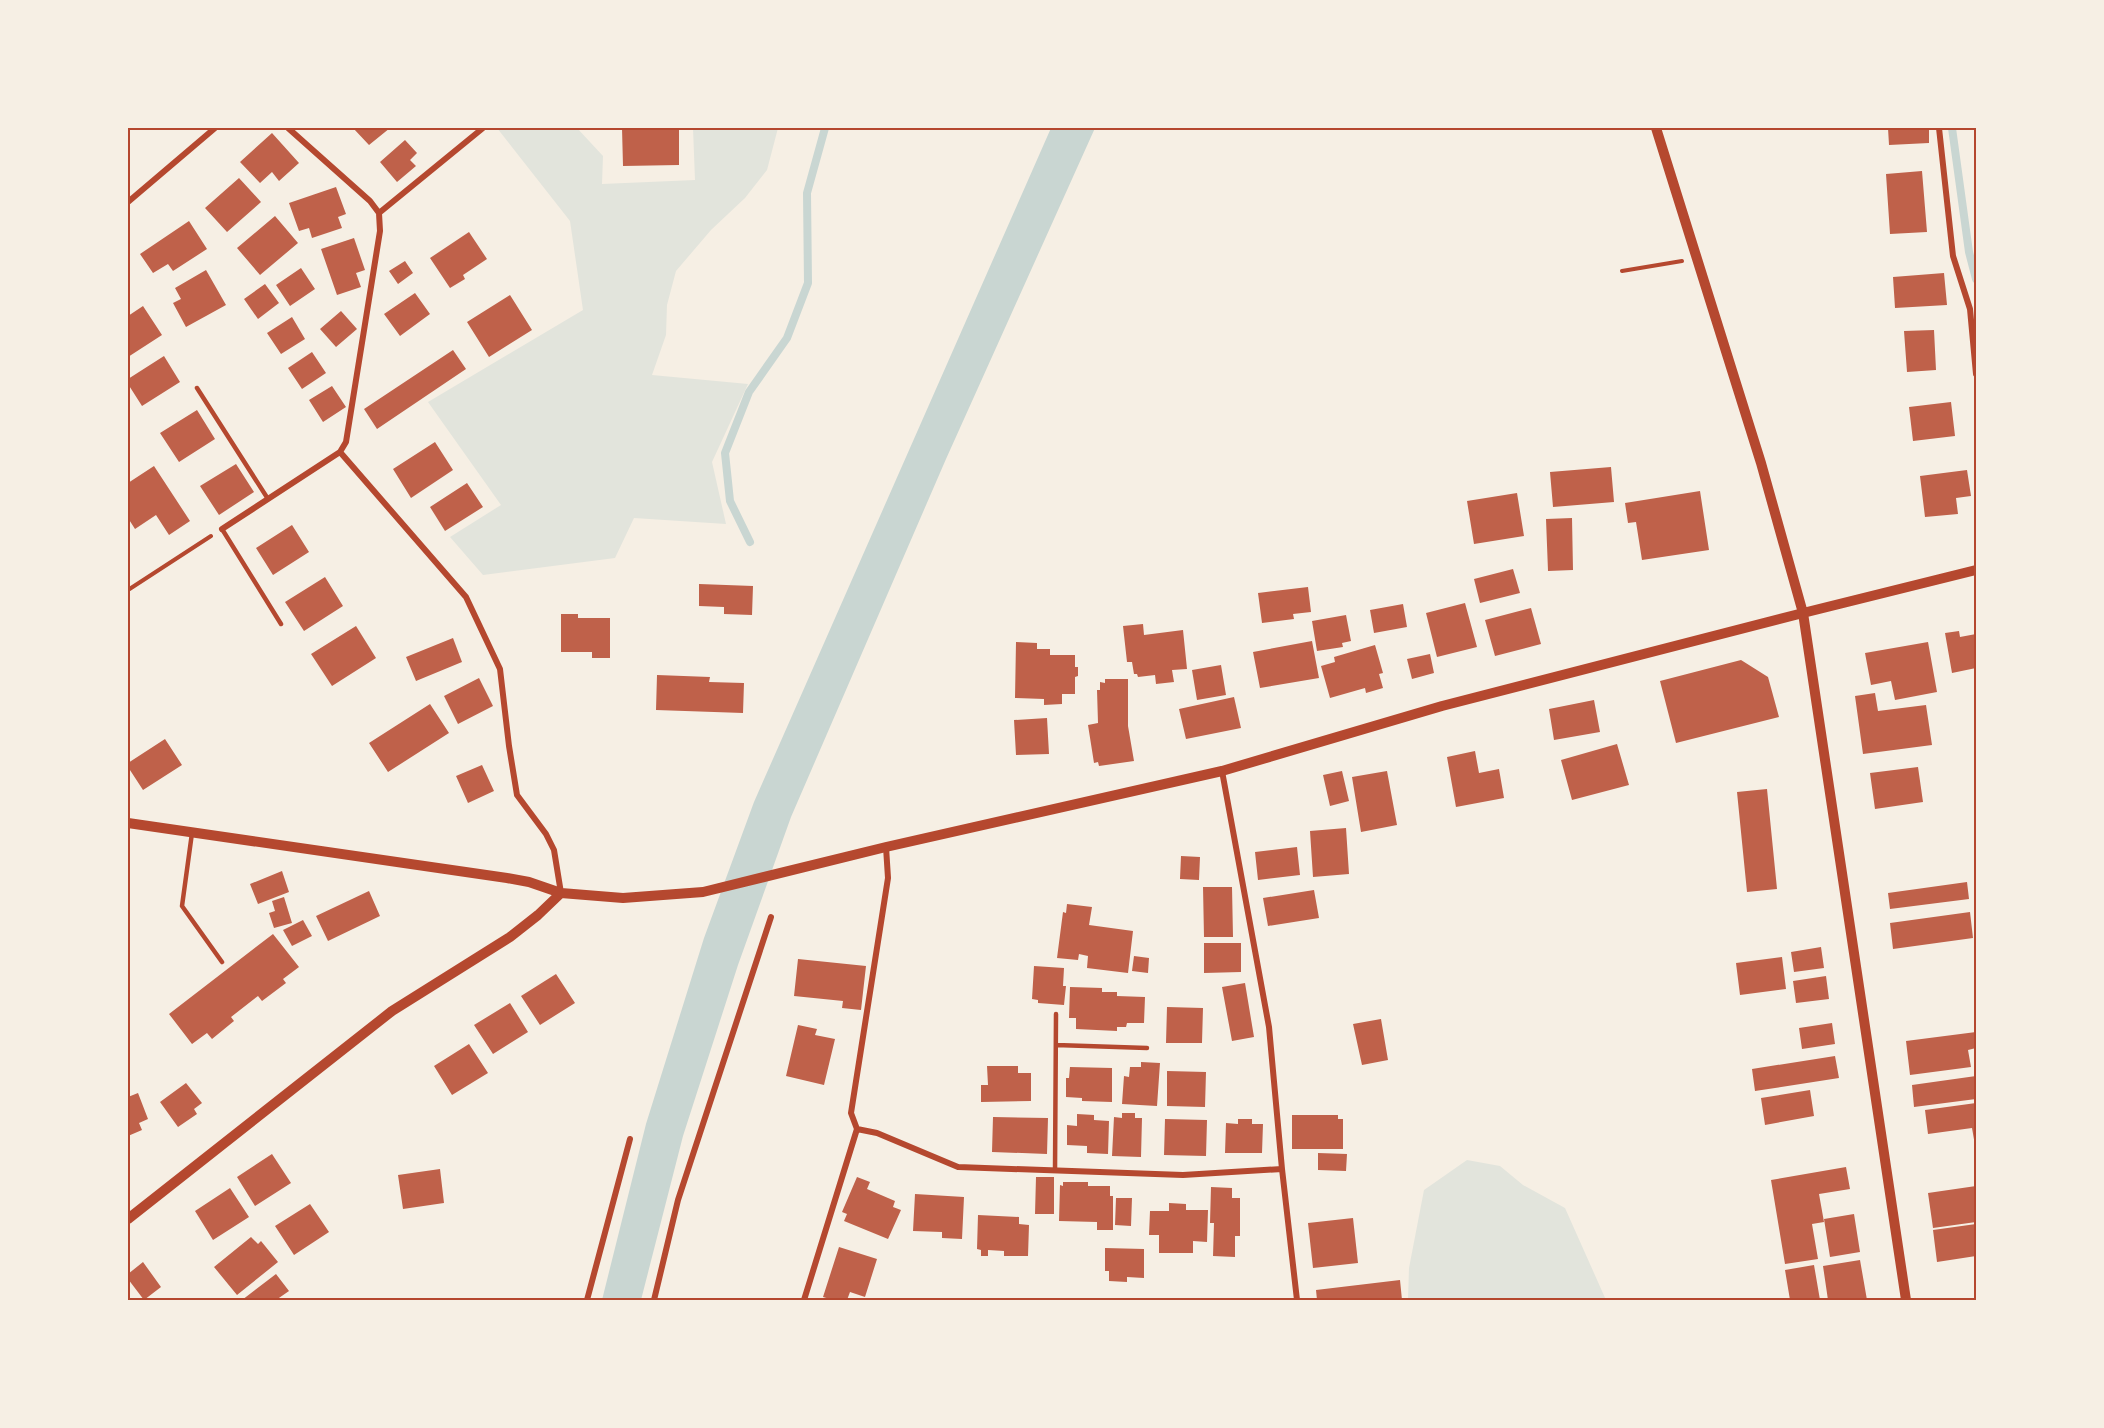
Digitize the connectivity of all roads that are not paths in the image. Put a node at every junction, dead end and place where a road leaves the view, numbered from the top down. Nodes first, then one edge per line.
1 (215, 128) edge
2 (288, 128) edge
3 (483, 128) edge
4 (1656, 128) edge
5 (1939, 128) edge
6 (128, 202) edge
7 (380, 213) junction
8 (1977, 374) edge
9 (197, 388) dead end
10 (340, 452) junction
11 (268, 499) junction
12 (222, 529) joint
13 (1977, 570) edge
14 (1803, 613) junction
15 (281, 624) dead end
16 (1222, 771) junction
17 (128, 824) edge
18 (192, 833) junction
19 (886, 847) junction
20 (561, 893) junction
21 (771, 917) dead end
22 (222, 962) dead end
23 (1056, 1014) dead end
24 (1056, 1046) junction
25 (1147, 1048) dead end
26 (857, 1129) junction
27 (630, 1139) dead end
28 (1282, 1169) junction
29 (1055, 1170) junction
30 (128, 1219) edge
31 (587, 1300) edge
32 (654, 1300) edge
33 (804, 1300) edge
34 (1297, 1300) edge
35 (1906, 1300) edge

1 - 6 street
2 - 7 street
3 - 7 street
4 - 14 street
5 - 8 street
7 - 10 street
9 - 11 lane
10 - 11 street
10 - 20 street
11 - 12 street
12 - 15 lane
13 - 14 street
14 - 16 street
14 - 35 street
16 - 19 street
16 - 28 street
17 - 18 street
18 - 20 street
18 - 22 lane
19 - 20 street
19 - 26 street
20 - 30 street
21 - 32 street
23 - 24 lane
24 - 25 lane
24 - 29 lane
26 - 29 street
26 - 33 street
27 - 31 street
28 - 29 street
28 - 34 street

